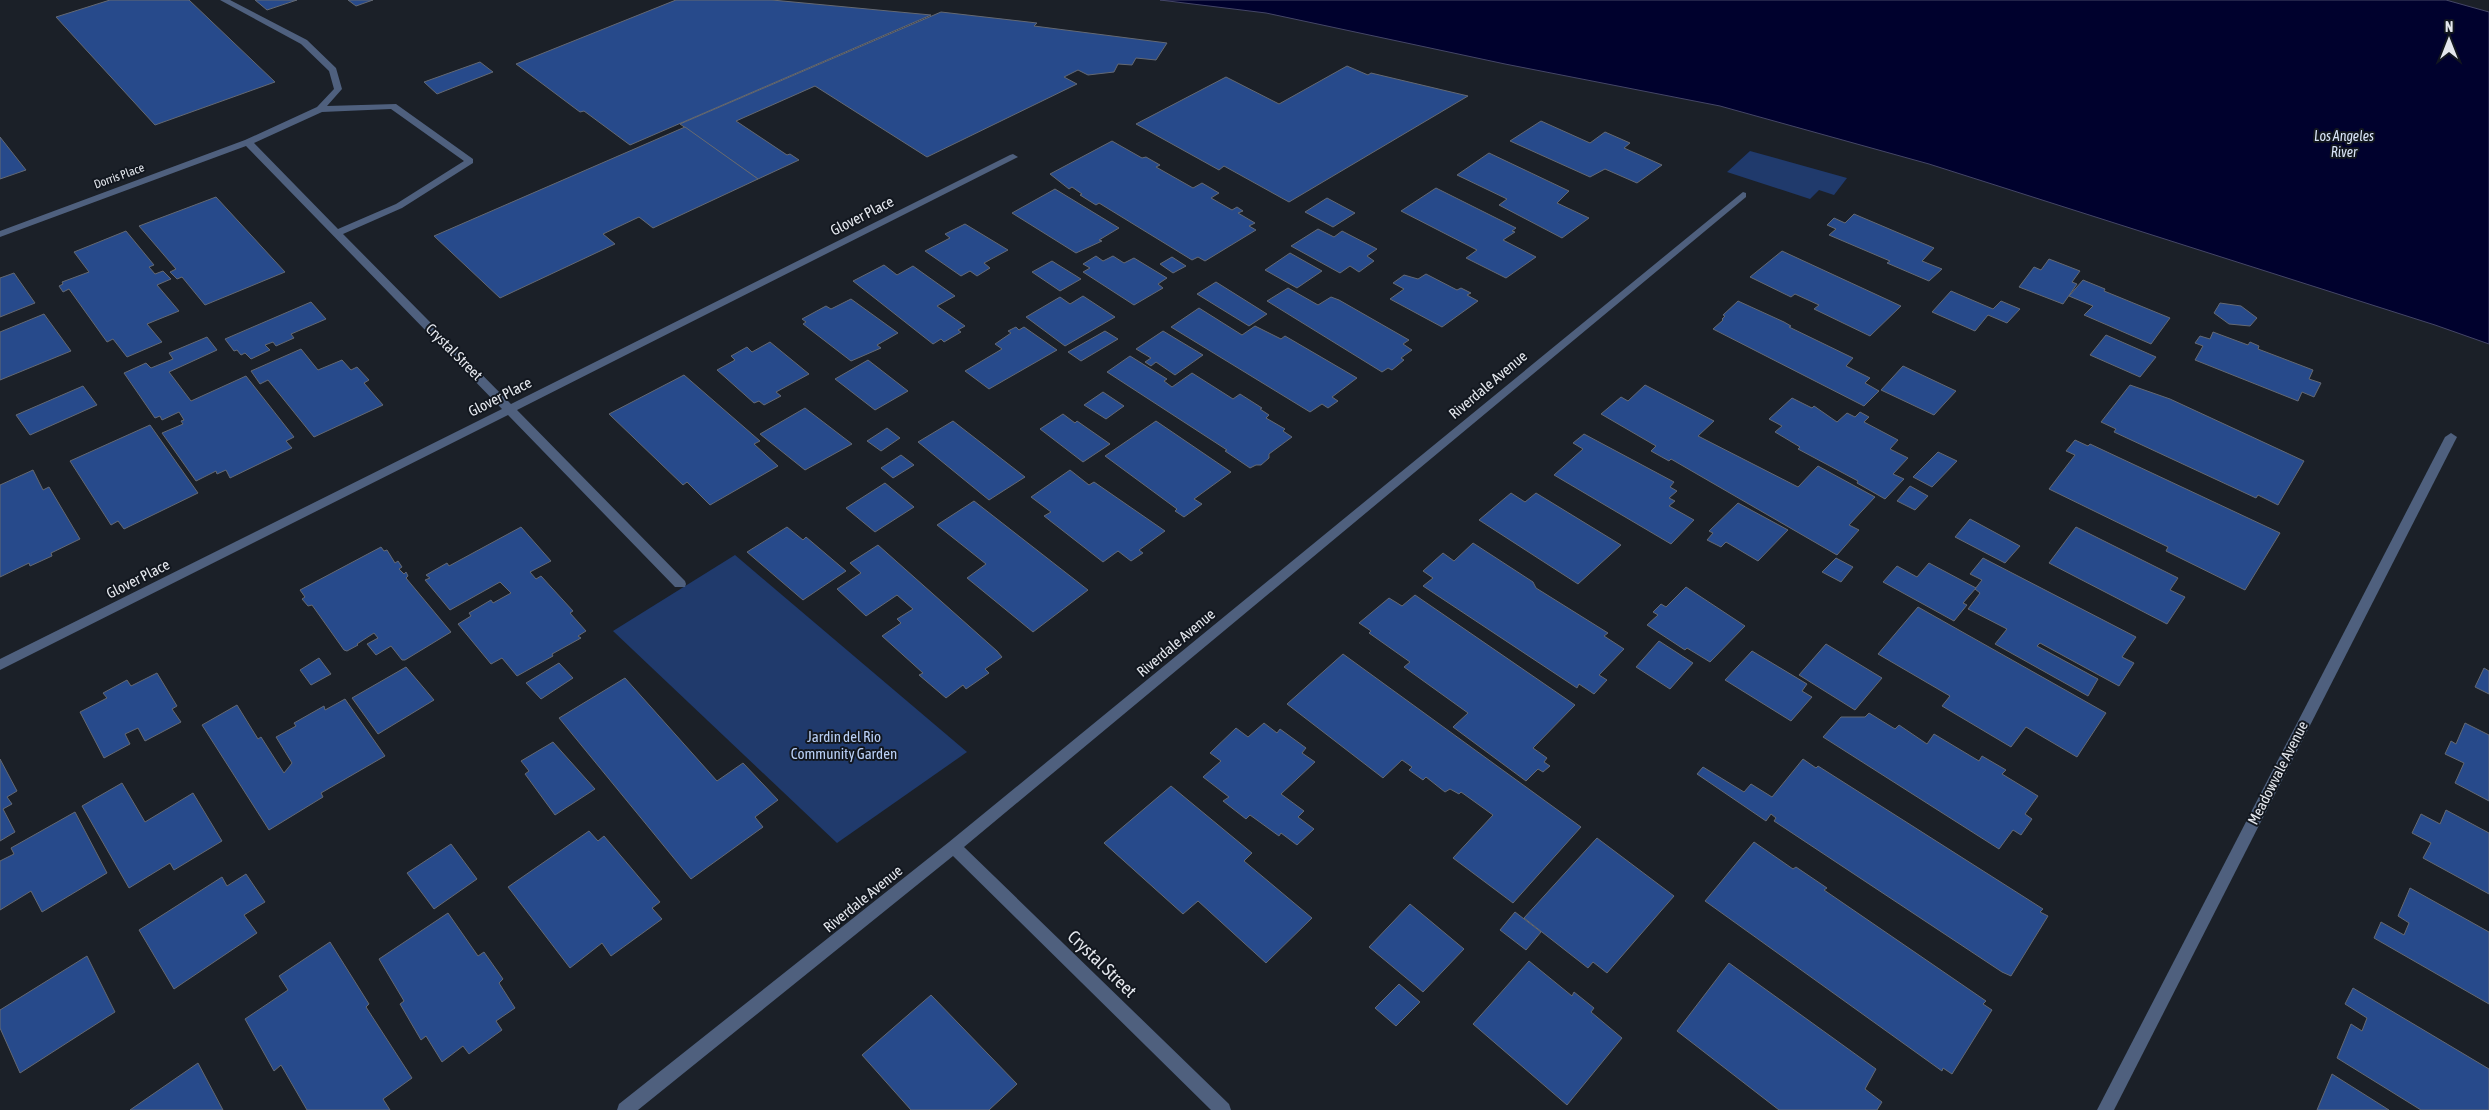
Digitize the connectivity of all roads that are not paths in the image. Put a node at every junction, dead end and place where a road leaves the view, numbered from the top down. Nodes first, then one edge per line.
1 (224, 0) edge
2 (320, 109) junction
3 (248, 142) junction
4 (1013, 156) dead end
5 (1743, 195) dead end
6 (337, 233) junction
7 (0, 234) edge
8 (510, 409) junction
9 (2451, 437) dead end
10 (680, 584) dead end
11 (0, 665) edge
12 (954, 847) junction
13 (625, 1110) edge
14 (1223, 1110) edge
15 (2105, 1110) edge

1 - 2 street
2 - 3 street, Dorris Place
2 - 6 street
3 - 6 street, Crystal Street
3 - 7 street, Dorris Place
4 - 8 street, Glover Place
5 - 12 street, Riverdale Avenue
6 - 8 street, Crystal Street
8 - 10 street, Crystal Street
8 - 11 street, Glover Place
9 - 15 street, Meadowvale Avenue
12 - 13 street, Riverdale Avenue
12 - 14 street, Crystal Street

